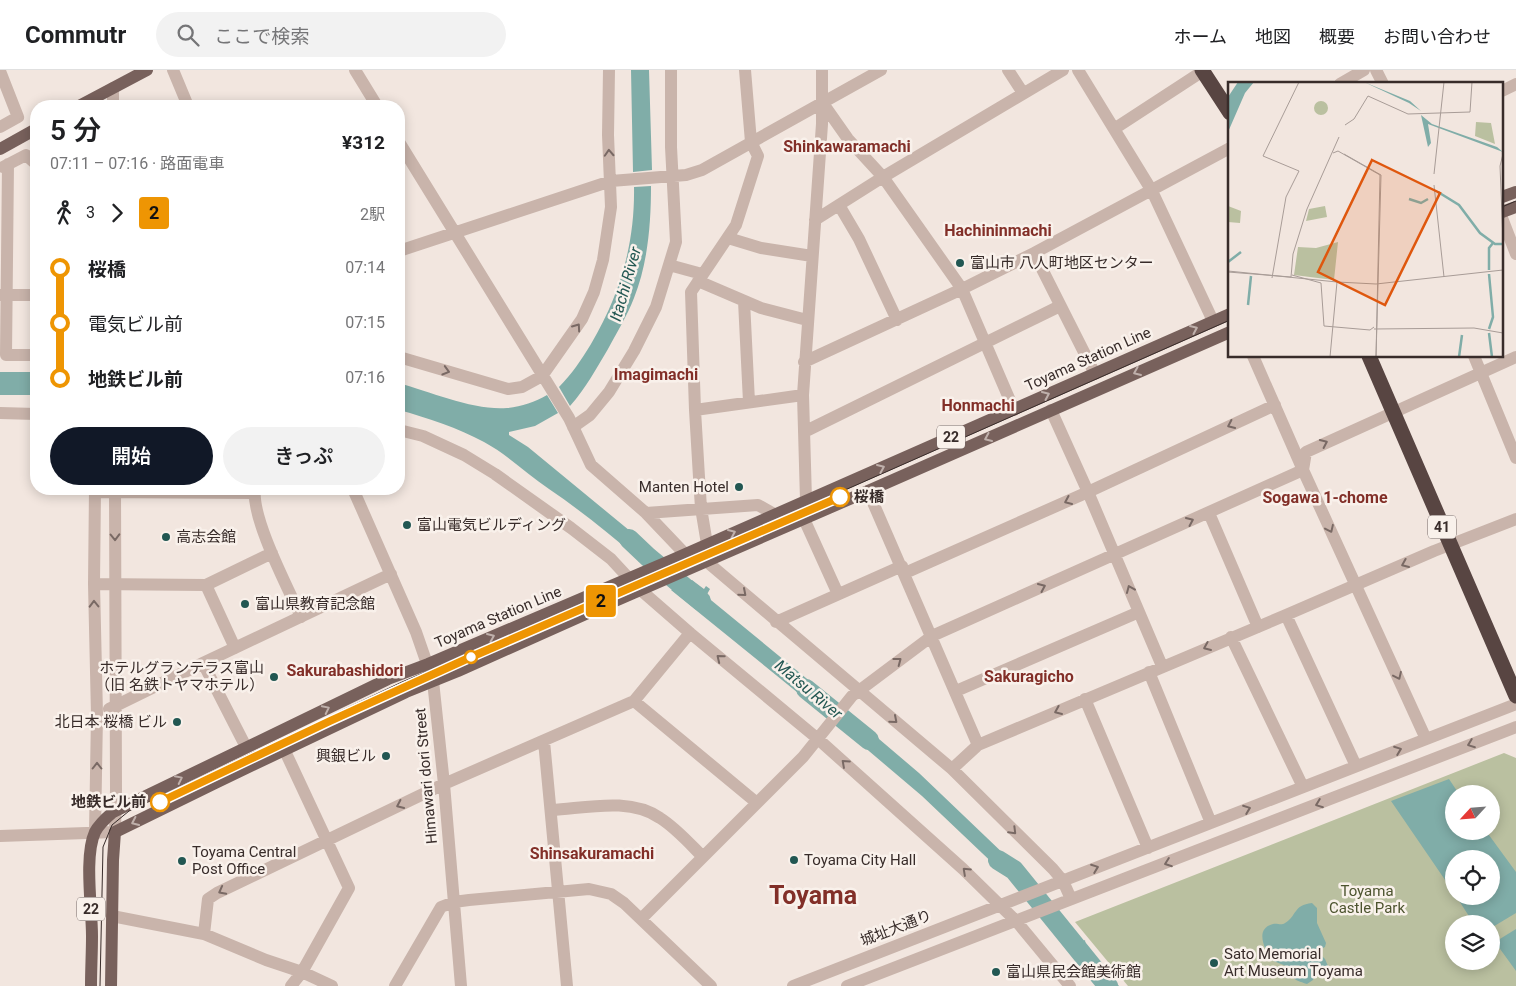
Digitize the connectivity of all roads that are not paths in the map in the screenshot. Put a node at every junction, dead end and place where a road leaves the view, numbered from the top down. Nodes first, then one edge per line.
1 (147, 70) edge
2 (173, 70) edge
3 (355, 70) edge
4 (610, 70) edge
5 (671, 70) edge
6 (745, 70) edge
7 (822, 70) edge
8 (881, 70) edge
9 (1008, 70) edge
10 (1063, 70) edge
11 (1078, 70) edge
12 (1202, 70) edge
13 (1364, 70) edge
14 (1376, 70) edge
15 (0, 71) edge
16 (1343, 82) edge
17 (1381, 82) edge
18 (1516, 84) edge
19 (113, 88) junction
20 (1504, 90) edge
21 (1023, 93) junction
22 (90, 100) edge
23 (113, 100) edge
24 (186, 100) edge
25 (373, 100) edge
26 (822, 102) junction
27 (1228, 111) edge
28 (0, 127) edge
29 (1114, 129) junction
30 (30, 132) edge
31 (751, 142) junction
32 (0, 148) edge
33 (1228, 149) edge
34 (405, 152) edge
35 (30, 159) edge
36 (4, 166) edge
37 (670, 176) junction
38 (883, 177) junction
39 (617, 180) junction
40 (1152, 191) junction
41 (1516, 192) edge
42 (1504, 197) edge
43 (839, 205) junction
44 (1516, 206) edge
45 (1504, 211) edge
46 (815, 220) junction
47 (1504, 223) edge
48 (455, 234) junction
49 (728, 238) junction
50 (405, 249) edge
51 (1034, 253) junction
52 (1516, 254) edge
53 (812, 256) junction
54 (669, 265) junction
55 (700, 278) junction
56 (962, 289) junction
57 (3, 295) edge
58 (30, 295) edge
59 (744, 301) junction
60 (1060, 306) junction
61 (1228, 315) edge
62 (807, 320) junction
63 (897, 320) junction
64 (1213, 321) junction
65 (1228, 333) edge
66 (986, 344) junction
67 (30, 356) edge
68 (1516, 357) edge
69 (1254, 358) edge
70 (1370, 358) edge
71 (1475, 358) edge
72 (405, 359) edge
73 (804, 362) junction
74 (1481, 373) junction
75 (1095, 374) junction
76 (542, 376) junction
77 (802, 395) junction
78 (749, 402) junction
79 (1275, 405) junction
80 (695, 410) junction
81 (1014, 410) junction
82 (1051, 410) junction
83 (1393, 412) junction
84 (0, 413) edge
85 (30, 414) edge
86 (571, 423) junction
87 (405, 432) edge
88 (804, 432) junction
89 (1516, 458) edge
90 (1303, 470) junction
91 (868, 492) junction
92 (1088, 492) junction
93 (95, 495) edge
94 (115, 495) edge
95 (255, 495) edge
96 (356, 495) edge
97 (806, 500) junction
98 (701, 508) junction
99 (646, 513) junction
100 (1209, 513) junction
101 (774, 514) junction
102 (804, 519) junction
103 (1516, 519) edge
104 (707, 544) junction
105 (1450, 545) junction
106 (272, 553) junction
107 (685, 554) junction
108 (1115, 555) junction
109 (706, 561) junction
110 (903, 570) junction
111 (391, 574) junction
112 (628, 578) junction
113 (94, 584) junction
114 (116, 584) junction
115 (206, 585) junction
116 (1356, 585) junction
117 (641, 590) junction
118 (838, 594) junction
119 (1139, 612) junction
120 (1286, 616) junction
121 (300, 617) junction
122 (776, 622) junction
123 (1258, 627) junction
124 (690, 633) junction
125 (932, 636) junction
126 (1232, 637) junction
127 (235, 648) junction
128 (204, 662) junction
129 (428, 664) junction
130 (1162, 666) junction
131 (1149, 672) junction
132 (433, 681) junction
133 (859, 690) junction
134 (956, 691) junction
135 (1516, 696) edge
136 (1085, 699) junction
137 (634, 701) junction
138 (1516, 704) edge
139 (116, 706) junction
140 (97, 716) junction
141 (1516, 727) edge
142 (822, 734) junction
143 (1426, 739) junction
144 (544, 741) junction
145 (978, 745) junction
146 (246, 747) junction
147 (284, 750) junction
148 (1356, 766) junction
149 (952, 769) junction
150 (444, 784) junction
151 (1303, 787) junction
152 (757, 804) junction
153 (552, 810) junction
154 (116, 811) junction
155 (1211, 823) junction
156 (95, 832) junction
157 (115, 832) junction
158 (0, 836) edge
159 (327, 840) junction
160 (1148, 848) junction
161 (703, 857) junction
162 (1063, 881) junction
163 (559, 892) junction
164 (1065, 901) junction
165 (454, 902) junction
166 (1006, 903) junction
167 (112, 916) junction
168 (641, 919) junction
169 (1022, 919) junction
170 (204, 934) junction
171 (302, 972) junction
172 (91, 986) edge
173 (111, 986) edge
174 (291, 986) edge
175 (332, 986) edge
176 (395, 986) edge
177 (461, 986) edge
178 (567, 986) edge
179 (711, 986) edge
180 (793, 986) edge
181 (846, 986) edge
182 (1070, 986) edge

1 - 19 main road
2 - 24 street
3 - 25 street
39 -> 4 street
5 - 37 street
6 - 31 street
7 - 26 street
8 - 26 street
9 - 21 street
10 - 21 street
11 - 29 street
12 - 27 highway
12 - 29 street
13 - 16 street
14 - 17 street
15 - 28 street
18 - 20 street
19 - 22 main road
19 - 23 street
21 - 38 street
26 - 31 street
26 - 38 street
26 - 46 street
29 - 40 street
30 - 32 main road
31 - 37 street
31 - 49 street
33 - 40 street
34 - 48 street
35 - 36 street
36 - 57 street
37 - 39 street
37 - 54 street
38 - 43 street
38 - 56 street
39 - 48 street
76 -> 39 street
40 - 51 street
40 - 64 street
41 - 42 main road
43 - 46 street
43 - 63 street
44 - 45 main road
46 - 53 street
47 - 52 street
48 - 50 street
48 - 76 street
49 - 53 street
49 - 55 street
51 - 56 street
51 - 60 street
53 - 62 street
54 - 55 street
54 - 86 street
55 - 59 street
55 - 80 street
56 - 63 street
56 - 66 street
57 - 58 street
57 - 67 street
59 - 62 street
59 - 78 street
60 - 66 street
60 - 75 street
61 - 64 main road, Toyama Station Line / 22
62 - 73 street
63 - 73 street
75 -> 64 main road, Toyama Station Line / 22
65 -> 82 main road, Toyama Station Line / 22
66 - 81 street
66 - 88 street
68 - 74 street
69 - 79 street
70 - 83 highway, 41
71 - 74 street
72 -> 76 street
73 - 77 street
74 - 83 street
74 - 89 street
81 -> 75 main road, Toyama Station Line / 22
76 - 86 street
77 - 78 street
77 - 88 street
78 - 80 street
79 - 90 street
79 -> 92 street
80 - 98 street
97 -> 81 main road, Toyama Station Line / 22
82 -> 91 main road, Toyama Station Line / 22
82 - 92 street
90 -> 83 street
83 - 105 highway, 41
84 - 85 street
86 - 99 street
87 - 112 street
88 - 97 street
90 - 100 street
90 -> 116 street
91 - 102 main road, Toyama Station Line / 22
91 - 110 street
92 - 108 street
92 -> 110 street
93 - 113 street
94 -> 114 street
95 - 106 street
96 - 111 street, Himawari dori Street
97 - 101 main road, Toyama Station Line / 22
98 - 99 street
98 - 101 street
98 - 104 street
99 - 107 street
108 -> 100 street
100 - 123 street
104 -> 101 main road, Toyama Station Line / 22
102 - 109 main road, Toyama Station Line / 22
102 - 118 street
103 - 105 street
104 - 107 main road, Toyama Station Line / 22
105 -> 116 street
105 - 135 highway, 41
106 - 115 street
106 - 121 street
107 - 112 main road, Toyama Station Line / 22
119 -> 108 street
125 -> 108 street
109 - 117 main road, Toyama Station Line / 22
109 -> 122 street
110 - 118 street
110 - 125 street
111 - 121 street
111 - 129 street, Himawari dori Street
112 - 117 street
129 -> 112 main road, Toyama Station Line / 22
113 - 114 street
140 -> 113 street
114 - 115 street
114 - 139 street
115 - 127 street
116 - 120 street
116 -> 143 street
117 - 124 street
117 - 132 main road, Toyama Station Line / 22
118 - 122 street
119 - 130 street
119 - 134 street
120 - 123 street
120 - 148 street
121 - 127 street
122 - 133 street
123 - 126 street
124 - 137 street
142 -> 124 street
133 -> 125 street
125 - 134 street
126 -> 130 street
126 - 151 street
127 - 128 street
128 - 139 street
128 - 146 street
129 - 132 street, Himawari dori Street
146 -> 129 main road, Toyama Station Line / 22
130 - 131 street
131 - 136 street
131 - 155 street
132 - 147 main road, Toyama Station Line / 22
132 - 150 street, Himawari dori Street
133 - 142 street
133 -> 149 street
134 - 145 street
136 -> 145 street
136 - 160 street
137 - 144 street
137 - 152 street
138 - 143 street, 城址大通り
139 - 140 street
139 - 154 street
156 -> 140 street
141 -> 164 street
142 - 152 street
166 -> 142 street
148 -> 143 street, 城址大通り
144 - 150 street
144 - 153 street
145 - 149 street
154 -> 146 main road, Toyama Station Line / 22
147 -> 157 main road, Toyama Station Line / 22
147 - 159 street
148 - 151 street, 城址大通り
149 -> 162 street
150 -> 159 street
150 - 165 street, Himawari dori Street
155 -> 151 street, 城址大通り
152 - 161 street
153 - 161 street
153 - 163 street
154 - 156 main road, Toyama Station Line / 22
154 - 157 street
155 - 160 street, 城址大通り
156 - 157 street
156 - 158 street
156 - 172 main road, 22
157 - 167 main road, 22
159 -> 170 street
159 - 171 street
162 -> 160 street, 城址大通り
161 - 168 street
162 - 164 street
162 - 166 street, 城址大通り
163 - 165 street
163 - 168 street
163 - 178 street
164 - 169 street
165 - 176 street
165 - 177 street, Himawari dori Street
166 - 169 street
166 - 180 street, 城址大通り
167 - 170 street
167 - 173 main road, 22
168 - 179 street
169 - 181 street
169 - 182 street
170 - 171 street
171 - 174 street
171 - 175 street

